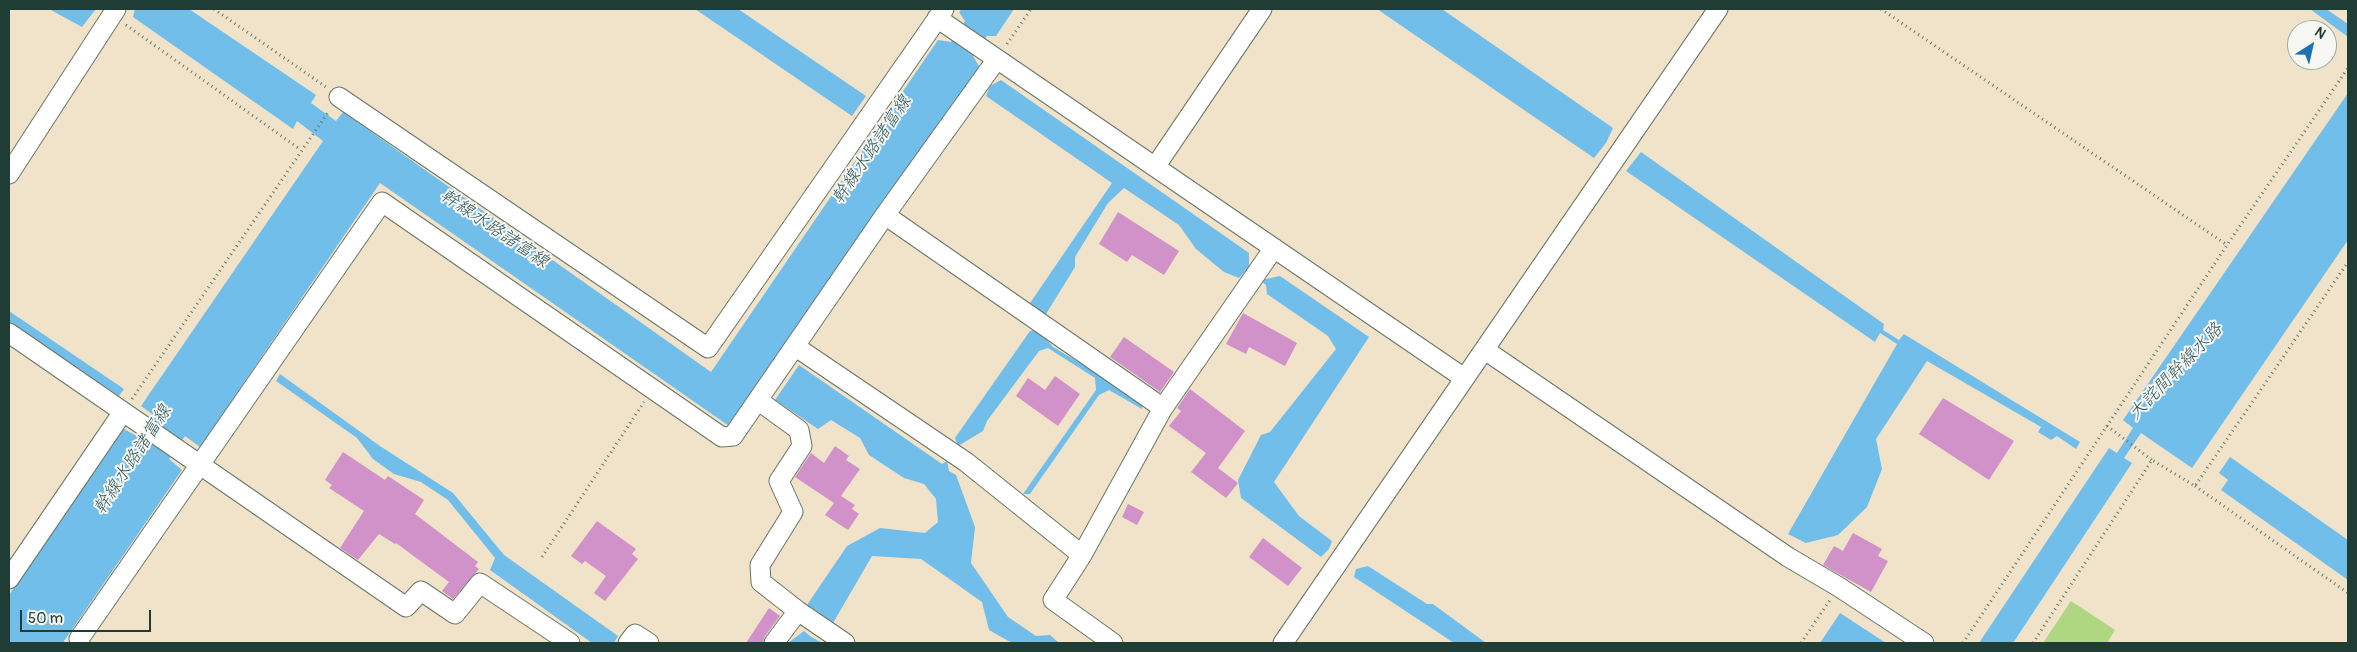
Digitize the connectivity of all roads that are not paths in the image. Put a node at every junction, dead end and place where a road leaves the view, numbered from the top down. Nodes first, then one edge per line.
1 (1262, 9) edge
2 (1718, 9) edge
3 (115, 12) edge
4 (945, 18) edge
5 (990, 55) junction
6 (334, 104) road end
7 (1155, 167) junction
8 (9, 174) edge
9 (885, 215) junction
10 (1274, 248) junction
11 (9, 333) edge
12 (796, 346) junction
13 (1484, 350) junction
14 (1464, 378) junction
15 (758, 401) junction
16 (1163, 408) junction
17 (123, 412) junction
18 (200, 464) junction
19 (1082, 555) junction
20 (9, 579) edge
21 (798, 611) junction
22 (80, 643) edge
23 (570, 643) edge
24 (774, 643) edge
25 (845, 643) edge
26 (1113, 643) edge
27 (1282, 643) edge
28 (1924, 643) edge

1 - 7 street
2 - 13 street
3 - 8 street
4 - 5 street
4 - 6 street
5 - 7 street
5 - 9 street
7 - 10 street
9 - 12 street
9 - 16 street
10 - 14 street
10 - 16 street
11 - 17 street
12 - 15 street
12 - 19 street
13 - 14 street
13 - 28 street
14 - 27 street
15 - 18 street
15 - 21 street
16 - 19 street
17 - 18 street
17 - 20 street
18 - 22 street
18 - 23 street
19 - 26 street
21 - 24 street
21 - 25 street

